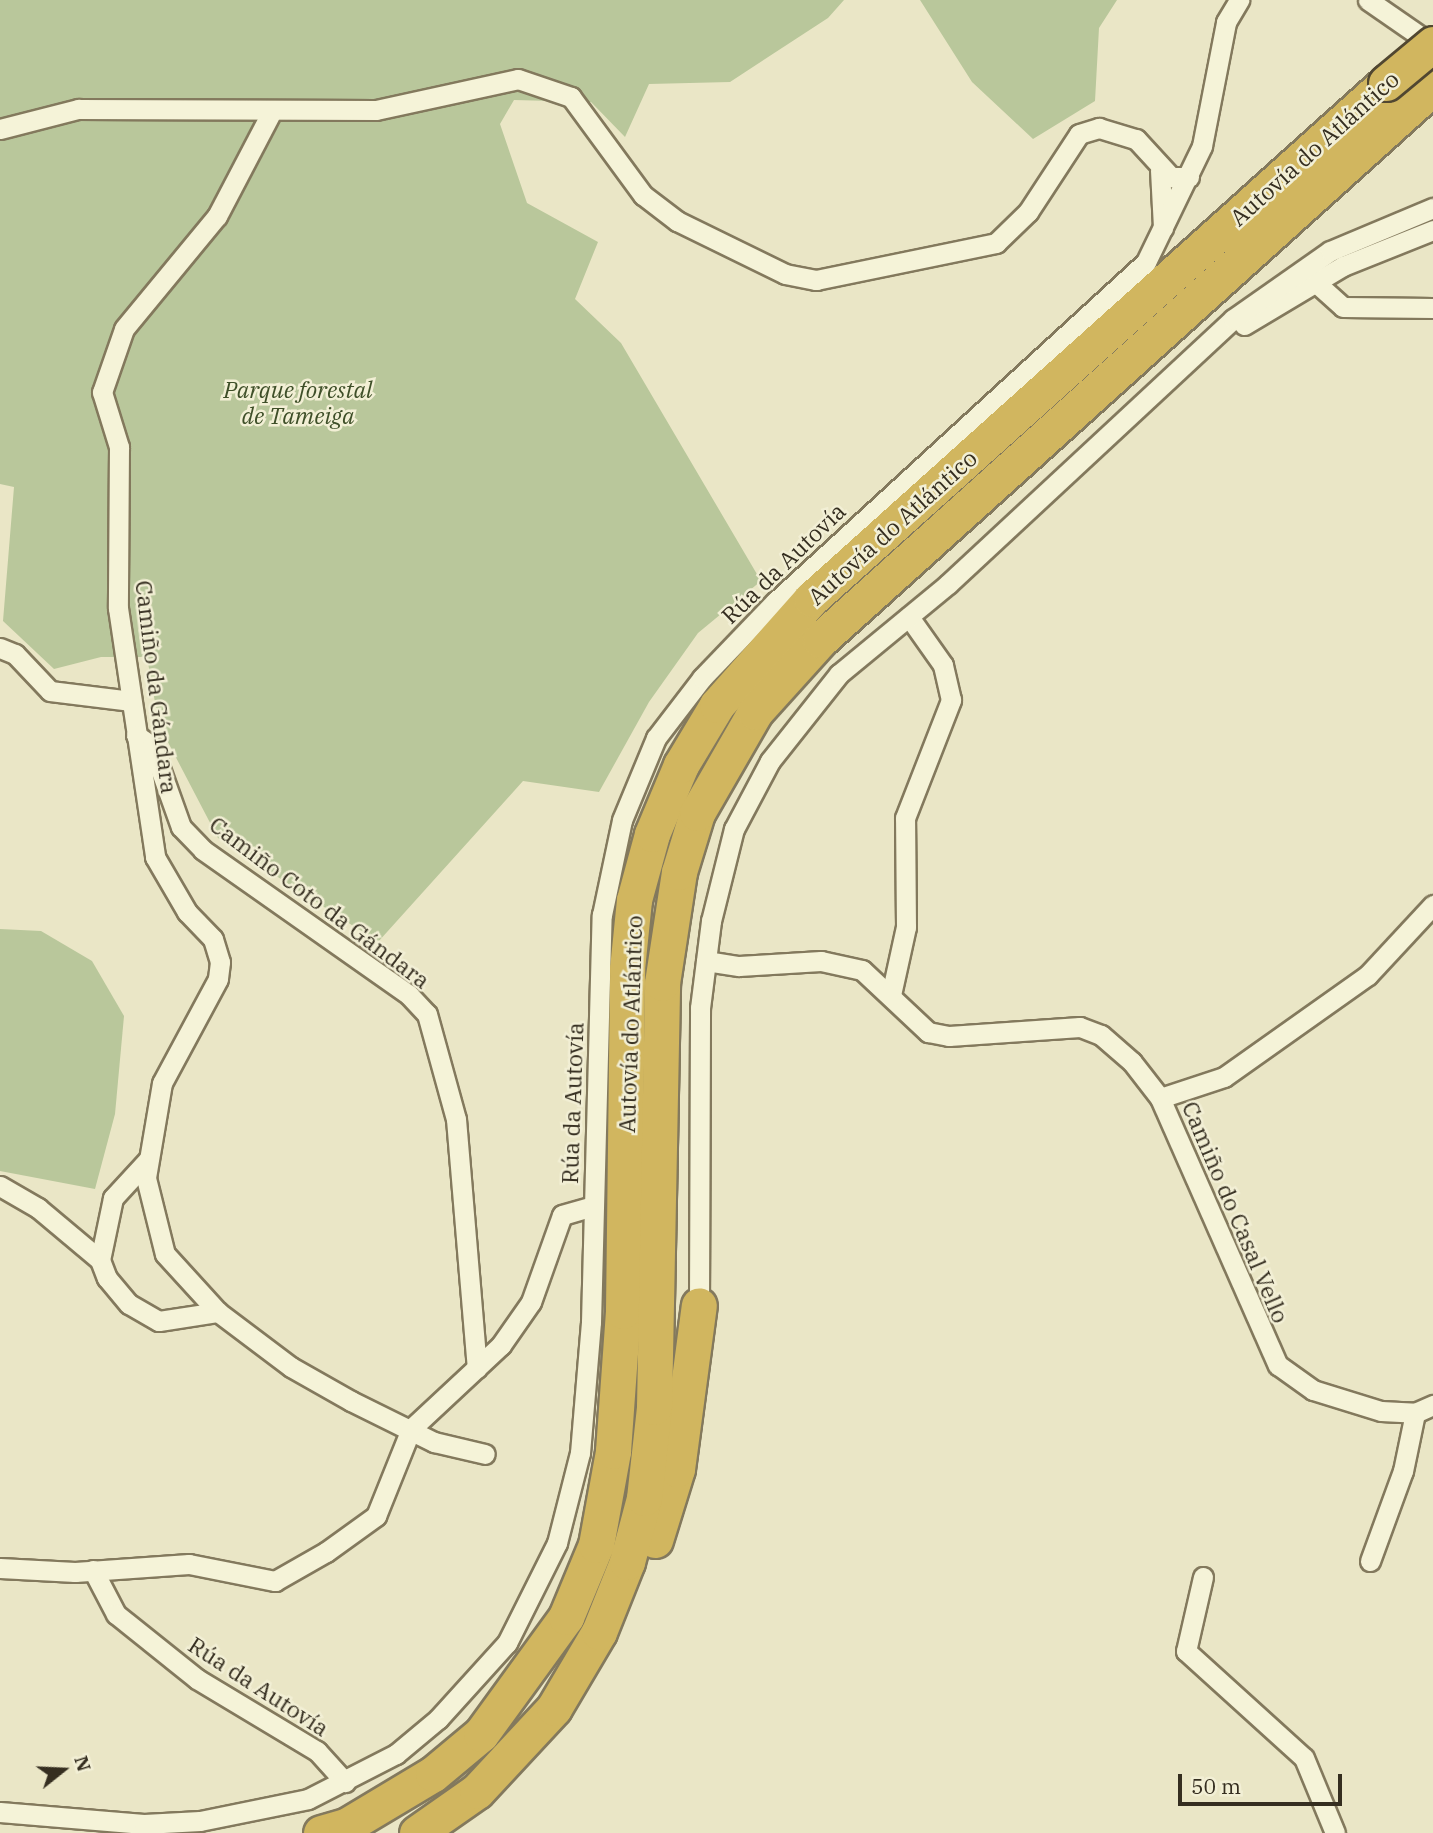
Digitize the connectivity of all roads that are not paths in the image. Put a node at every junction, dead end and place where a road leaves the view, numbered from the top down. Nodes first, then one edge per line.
1 (1239, 0) edge
2 (1368, 0) edge
3 (1433, 44) edge
4 (1410, 92) edge
5 (272, 111) junction
6 (0, 129) edge
7 (1160, 170) junction
8 (1189, 177) junction
9 (1433, 208) edge
10 (1433, 221) edge
11 (1433, 230) edge
12 (1163, 234) junction
13 (1379, 250) junction
14 (1307, 275) junction
15 (1433, 308) edge
16 (1068, 337) junction
17 (1022, 408) junction
18 (923, 498) junction
19 (775, 602) junction
20 (909, 618) junction
21 (0, 648) edge
22 (131, 701) junction
23 (136, 734) junction
24 (1433, 905) edge
25 (706, 961) junction
26 (891, 995) junction
27 (1160, 1098) junction
28 (148, 1160) junction
29 (0, 1186) edge
30 (594, 1206) junction
31 (100, 1260) junction
32 (699, 1305) joint
33 (218, 1312) junction
34 (477, 1368) junction
35 (1424, 1409) edge
36 (411, 1429) junction
37 (485, 1454) dead end
38 (1370, 1561) dead end
39 (0, 1568) edge
40 (93, 1570) junction
41 (1203, 1577) dead end
42 (554, 1709) junction
43 (345, 1782) junction
44 (0, 1812) edge
45 (321, 1833) edge
46 (417, 1833) edge
47 (1335, 1833) edge

1 - 8 street, Rúa da Autovía
2 - 3 street
3 - 4 highway, Autovía do Atlántico, bridge
4 - 17 highway, Autovía do Atlántico
4 - 42 highway, Autovía do Atlántico
5 - 6 street
5 - 7 street
5 - 22 street, Camiño da Gándara
7 - 8 street
7 - 12 street
8 - 12 street, Rúa da Autovía
9 - 14 street
10 - 13 street
11 - 13 street
12 - 16 street, Rúa da Autovía
13 - 14 street
14 - 15 street
14 - 20 street
16 - 17 highway
16 - 19 street, Rúa da Autovía
17 - 18 highway, Autovía do Atlántico
18 - 19 highway
18 - 45 highway, Autovía do Atlántico
19 - 30 street, Rúa da Autovía
20 - 25 street
20 - 26 street
21 - 22 street
22 - 23 street, Camiño da Gándara
23 - 28 street, Camiño da Gándara
23 - 34 street, Camiño Coto da Gándara
24 - 27 street, Camiño do Casal Vello
25 - 26 street
25 - 32 street
26 - 27 street
27 - 35 street, Camiño do Casal Vello
28 - 31 street
28 - 33 street, Camiño da Gándara
29 - 31 street
30 - 34 street
30 - 43 street, Rúa da Autovía
31 - 33 street
32 - 42 highway
33 - 36 street, Camiño da Gándara
34 - 36 street
35 - 38 street, Camiño do Casal Vello
36 - 37 street, Camiño da Gándara
36 - 40 street
39 - 40 street
40 - 43 street, Rúa da Autovía
41 - 47 street
42 - 46 highway, Autovía do Atlántico
43 - 44 street, Rúa da Autovía

